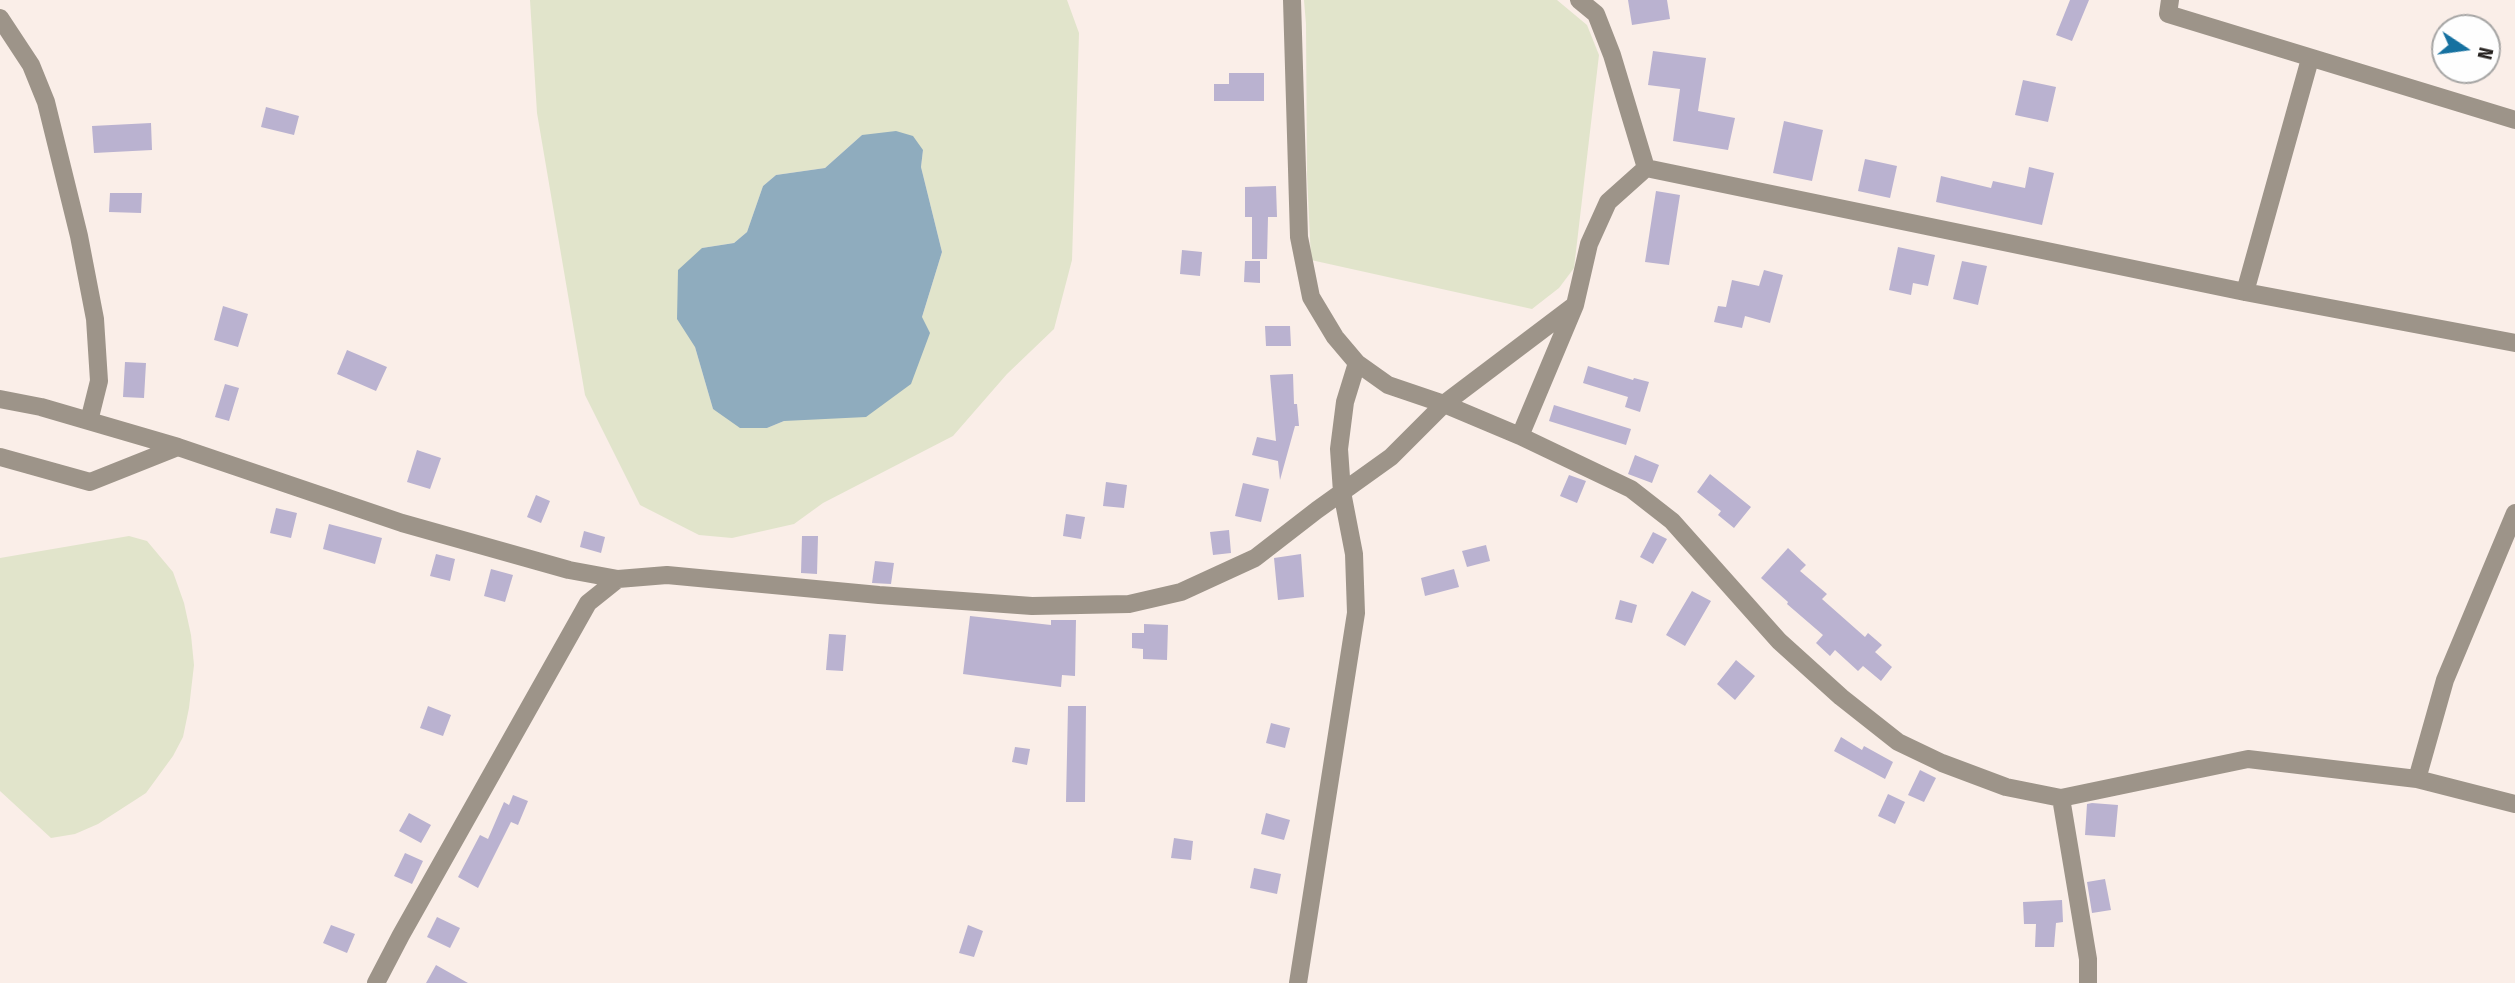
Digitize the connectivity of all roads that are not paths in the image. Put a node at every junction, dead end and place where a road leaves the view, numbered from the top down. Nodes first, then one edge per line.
1 (1292, 0) edge
2 (1579, 0) edge
3 (2170, 0) edge
4 (0, 18) edge
5 (2310, 59) junction
6 (2515, 120) edge
7 (1646, 168) junction
8 (2245, 292) junction
9 (1575, 306) junction
10 (2515, 344) edge
11 (1357, 363) junction
12 (0, 399) edge
13 (1444, 404) junction
14 (89, 421) junction
15 (1520, 436) junction
16 (178, 447) junction
17 (0, 457) edge
18 (1342, 492) junction
19 (2515, 513) edge
20 (618, 579) junction
21 (2417, 779) junction
22 (2061, 798) junction
23 (2515, 804) edge
24 (376, 983) edge
25 (1298, 983) edge
26 (2088, 983) edge

1 - 11 street
2 - 7 street
3 - 5 street
4 - 14 street
5 - 6 street
5 - 8 street
7 - 8 street
7 - 9 street
8 - 10 street
9 - 13 street
9 - 15 street
11 - 13 street
11 - 18 street
12 - 14 street
13 - 15 street
13 - 18 street
14 - 16 street
15 - 22 street
16 - 17 street
16 - 20 street
18 - 20 street
18 - 25 street
19 - 21 street
20 - 24 street
21 - 22 street
21 - 23 street
22 - 26 street

